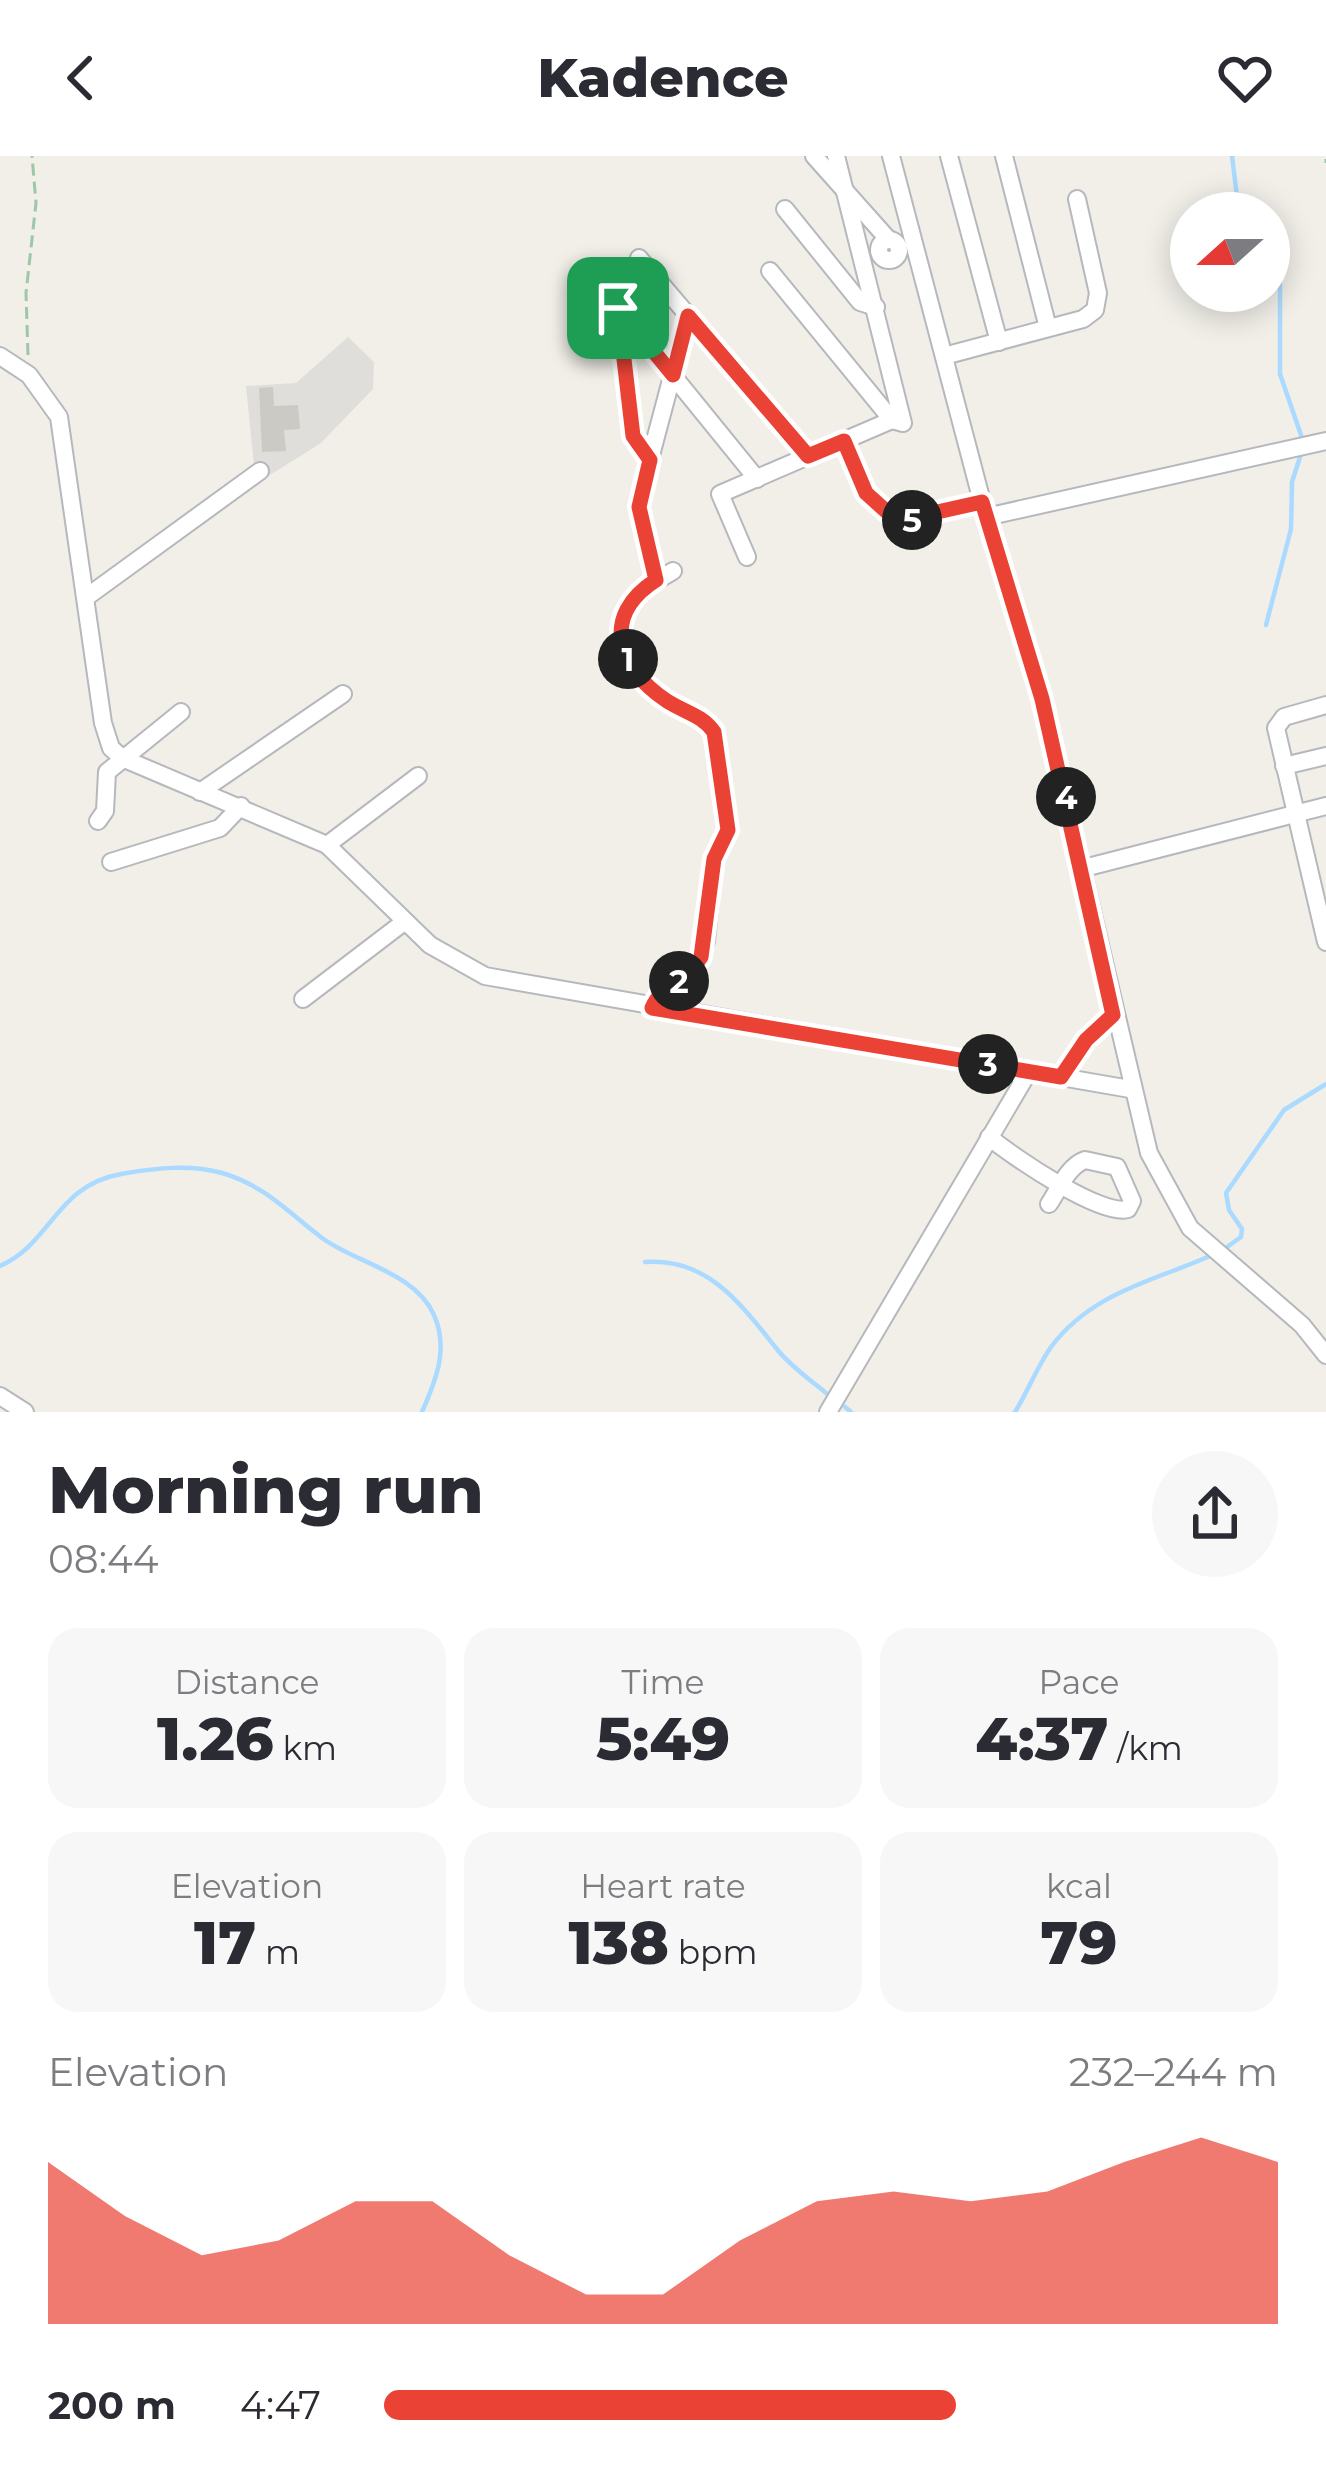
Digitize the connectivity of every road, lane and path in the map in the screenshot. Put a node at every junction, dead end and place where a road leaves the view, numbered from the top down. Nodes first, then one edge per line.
1 (32, 156) edge
2 (814, 156) edge
3 (836, 156) edge
4 (891, 156) edge
5 (949, 156) edge
6 (1004, 156) edge
7 (846, 193) junction
8 (1077, 199) dead end
9 (785, 209) dead end
10 (852, 217) junction
11 (896, 247) junction
12 (639, 258) dead end
13 (770, 272) dead end
14 (876, 308) junction
15 (688, 316) junction
16 (1048, 328) junction
17 (999, 342) junction
18 (0, 356) edge
19 (944, 356) junction
20 (29, 375) junction
21 (673, 375) junction
22 (892, 420) junction
23 (844, 441) junction
24 (1326, 441) edge
25 (808, 456) junction
26 (650, 460) junction
27 (260, 471) dead end
28 (757, 478) junction
29 (641, 493) joint
30 (984, 509) junction
31 (747, 557) dead end
32 (664, 576) joint
33 (88, 596) junction
34 (343, 694) dead end
35 (1326, 705) edge
36 (181, 712) dead end
37 (1326, 755) edge
38 (122, 758) junction
39 (1284, 766) junction
40 (418, 776) dead end
41 (200, 792) junction
42 (241, 806) junction
43 (1326, 806) edge
44 (1294, 814) junction
45 (98, 821) dead end
46 (327, 845) junction
47 (110, 862) dead end
48 (1084, 868) junction
49 (404, 922) junction
50 (1326, 942) edge
51 (304, 998) dead end
52 (652, 1008) junction
53 (1113, 1015) junction
54 (1029, 1071) junction
55 (1061, 1077) junction
56 (1130, 1089) junction
57 (988, 1137) junction
58 (1049, 1204) dead end
59 (1326, 1355) edge
60 (0, 1396) edge
61 (25, 1412) edge
62 (829, 1412) edge

1 - 20 path
2 - 7 street
3 - 7 street
4 - 11 street
5 - 17 street
6 - 16 street
7 - 10 street
7 - 11 street
8 - 16 street
9 - 14 street
10 - 11 street
10 - 14 street
11 - 19 street
12 - 15 street
13 - 22 street
14 - 22 street
15 - 21 street
15 - 25 street
16 - 17 street
17 - 19 street
18 - 20 street
19 - 30 street
20 - 33 street
21 - 26 street
21 - 26 street
21 - 28 street
22 - 23 street
23 - 25 street
23 - 30 street
24 - 30 street
25 - 28 street
26 - 29 street
27 - 33 street
28 - 31 street
29 - 32 path
30 - 48 street
32 - 52 street
33 - 38 street
34 - 41 street
35 - 39 street
36 - 38 street
37 - 39 street
38 - 41 street
38 - 45 street
39 - 44 street
40 - 46 street
41 - 42 street
42 - 46 street
42 - 47 street
43 - 44 street
44 - 48 street
44 - 50 street
46 - 49 street
48 - 53 street
49 - 51 street
49 - 52 street
52 - 54 street
53 - 55 path
53 - 56 street
54 - 55 street
54 - 57 street
55 - 56 street
56 - 59 street
57 - 58 street
57 - 62 street
60 - 61 street

